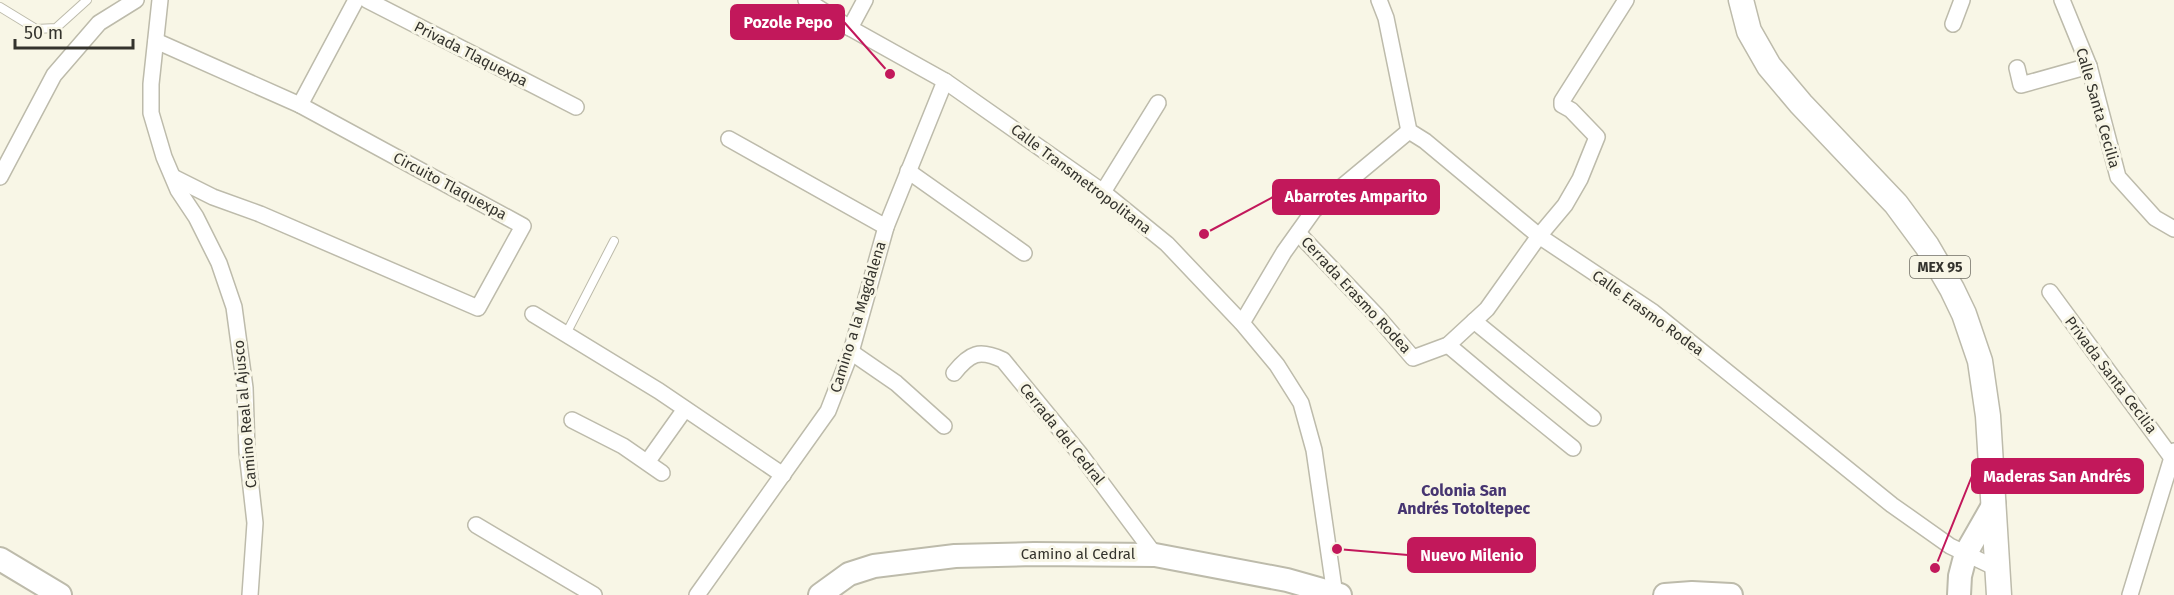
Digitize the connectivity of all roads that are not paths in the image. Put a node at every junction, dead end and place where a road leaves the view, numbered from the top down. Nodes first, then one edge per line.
1 (87, 0) edge
2 (136, 0) edge
3 (160, 0) edge
4 (356, 0) edge
5 (367, 0) edge
6 (806, 0) edge
7 (865, 0) edge
8 (1379, 0) edge
9 (1626, 0) edge
10 (1742, 0) edge
11 (1962, 0) edge
12 (2062, 0) edge
13 (0, 7) edge
14 (1953, 24) dead end
15 (850, 28) junction
16 (156, 41) junction
17 (2089, 66) junction
18 (2017, 68) dead end
19 (945, 81) junction
20 (1158, 103) dead end
21 (300, 105) junction
22 (576, 107) dead end
23 (1409, 131) junction
24 (729, 139) dead end
25 (908, 171) junction
26 (0, 177) edge
27 (173, 177) junction
28 (1103, 192) junction
29 (886, 227) junction
30 (2174, 229) edge
31 (1298, 232) junction
32 (1539, 236) junction
33 (614, 241) dead end
34 (1024, 253) dead end
35 (2050, 292) dead end
36 (533, 314) dead end
37 (1474, 321) junction
38 (1242, 323) junction
39 (566, 334) junction
40 (1448, 345) junction
41 (851, 352) junction
42 (954, 373) dead end
43 (685, 409) junction
44 (1593, 417) dead end
45 (572, 420) dead end
46 (944, 426) dead end
47 (1573, 448) dead end
48 (2173, 454) edge
49 (648, 461) junction
50 (662, 473) dead end
51 (783, 475) junction
52 (1994, 504) junction
53 (476, 525) dead end
54 (1966, 553) junction
55 (1155, 555) junction
56 (0, 559) edge
57 (1998, 569) junction
58 (54, 594) edge
59 (1337, 594) edge
60 (250, 595) edge
61 (594, 595) edge
62 (697, 595) edge
63 (820, 595) edge
64 (1665, 595) edge
65 (1731, 595) edge
66 (1959, 595) edge
67 (1999, 595) edge
68 (2130, 595) edge

1 - 13 lane
2 - 26 street
3 - 16 street, Camino Real al Ajusco
4 - 21 street
5 - 22 street, Privada Tlaquexpa
6 - 15 street, Calle Transmetropolitana
7 - 15 street
8 - 23 street
9 - 32 street, Cerrada Erasmo Rodea
10 - 52 main road, MEX 95
11 - 14 street
12 - 17 street, Calle Santa Cecilia
15 - 19 street, Calle Transmetropolitana
16 - 21 street, Circuito Tlaquexpa
16 - 27 street, Camino Real al Ajusco
17 - 18 street
17 - 30 street, Calle Santa Cecilia
19 - 25 street, Camino a la Magdalena
19 - 28 street, Calle Transmetropolitana
20 - 28 street
21 - 27 street, Circuito Tlaquexpa
23 - 31 street
23 - 32 street, Calle Erasmo Rodea
24 - 29 street
25 - 29 street, Camino a la Magdalena
25 - 34 street
27 - 60 street, Camino Real al Ajusco
28 - 38 street, Calle Transmetropolitana
29 - 41 street, Camino a la Magdalena
31 - 38 street
31 - 40 street, Cerrada Erasmo Rodea
32 - 37 street, Cerrada Erasmo Rodea
32 - 54 street, Calle Erasmo Rodea
33 - 39 lane
35 - 48 street, Privada Santa Cecilia
36 - 39 street
37 - 40 street, Cerrada Erasmo Rodea
37 - 44 street
38 - 59 street, Calle Transmetropolitana
39 - 43 street
40 - 47 street
41 - 46 street
41 - 51 street, Camino a la Magdalena
42 - 55 street, Cerrada del Cedral
43 - 49 street
43 - 51 street
45 - 49 street
48 - 68 street
49 - 50 street
51 - 62 street, Camino a la Magdalena
52 - 54 street
52 - 57 main road, MEX 95
53 - 61 street
54 - 57 street, Calle Erasmo Rodea
54 - 66 street
55 - 59 street, Camino al Cedral
55 - 63 street, Camino al Cedral
56 - 58 street
57 - 67 main road, MEX 95
64 - 65 street

